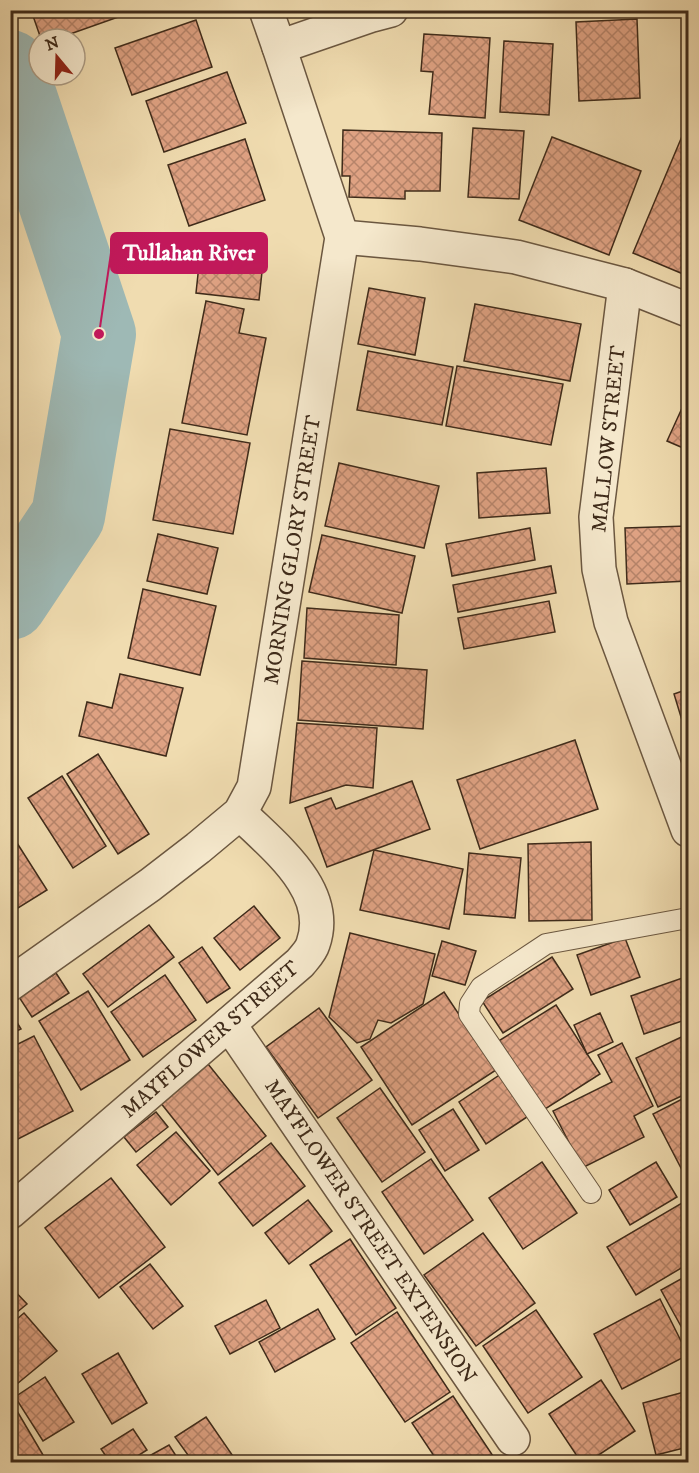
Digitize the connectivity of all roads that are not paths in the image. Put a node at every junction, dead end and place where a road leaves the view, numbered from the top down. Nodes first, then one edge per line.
1 (266, 10) edge
2 (391, 10) edge
3 (279, 47) junction
4 (342, 237) junction
5 (625, 285) junction
6 (688, 310) edge
7 (240, 813) junction
8 (688, 830) edge
9 (688, 918) edge
10 (10, 984) edge
11 (229, 1024) junction
12 (591, 1193) dead end
13 (10, 1212) edge
14 (513, 1439) dead end

1 - 3 street, MORNING GLORY STREET
2 - 3 street
3 - 4 street, MORNING GLORY STREET
4 - 5 street
4 - 7 street, MORNING GLORY STREET
5 - 6 street
5 - 8 street, MALLOW STREET
7 - 10 street, MORNING GLORY STREET
7 - 11 street, MAYFLOWER STREET
9 - 12 lane
11 - 13 street, MAYFLOWER STREET
11 - 14 street, MAYFLOWER STREET EXTENSION

